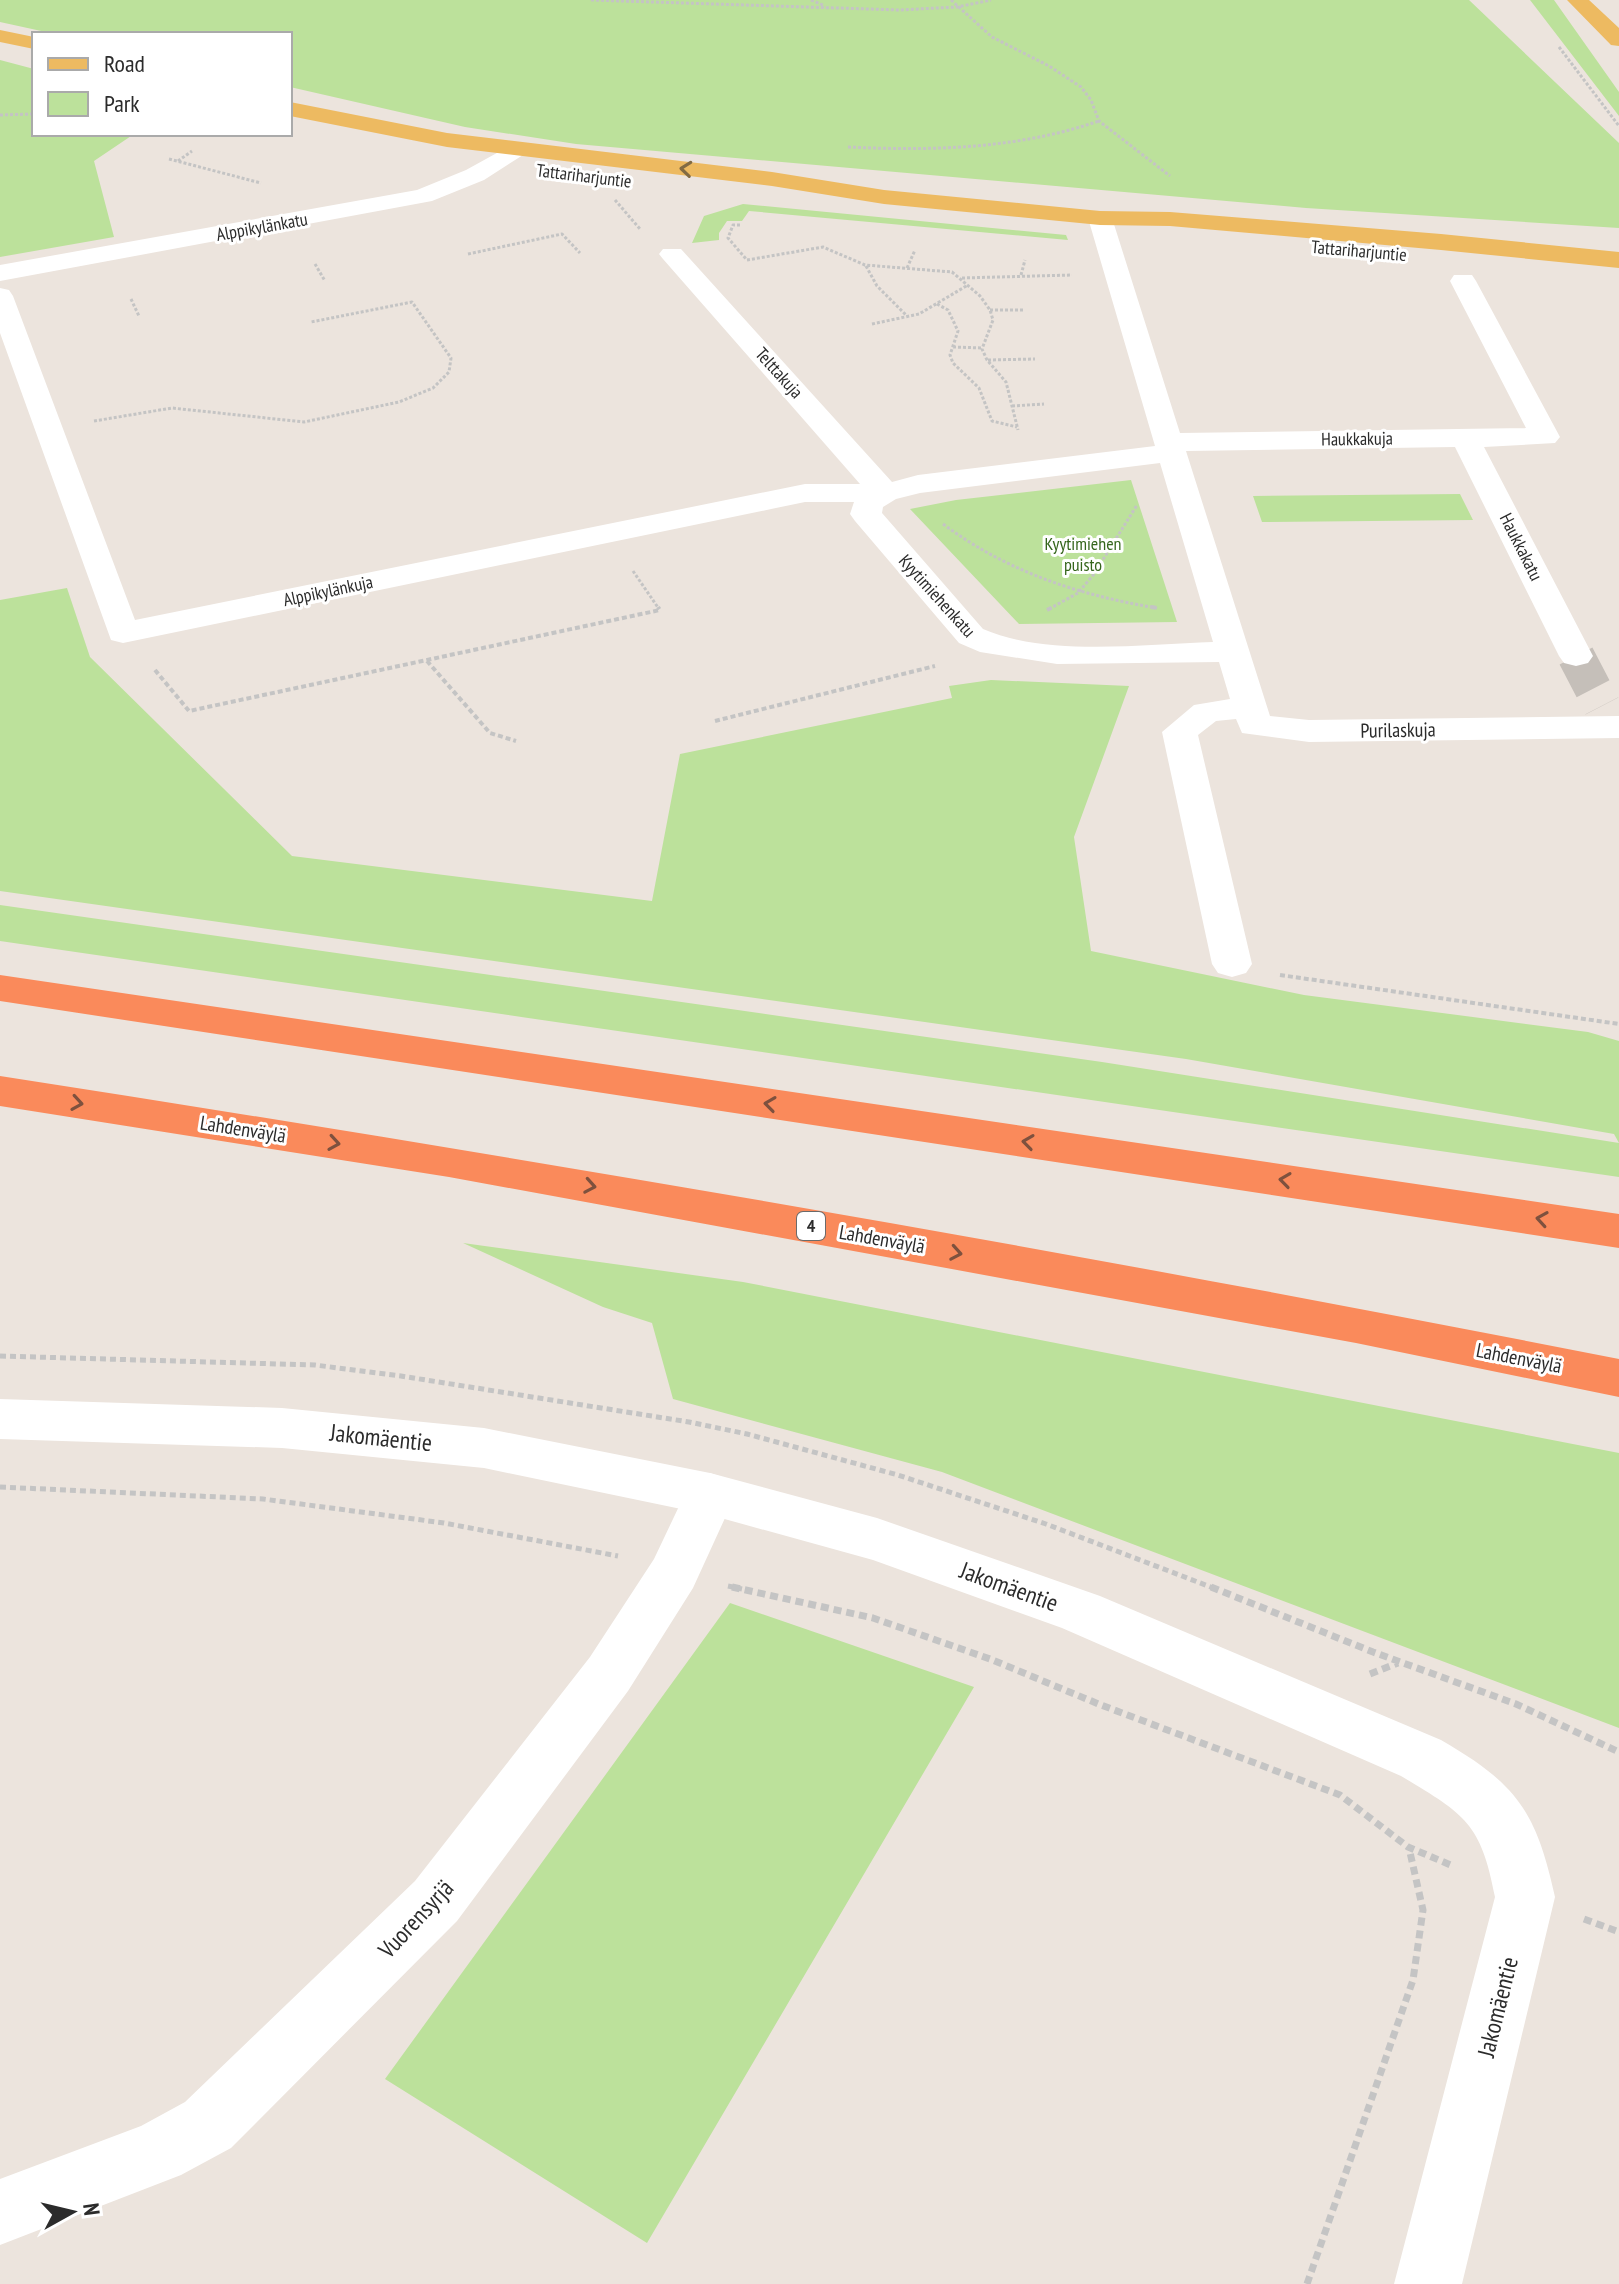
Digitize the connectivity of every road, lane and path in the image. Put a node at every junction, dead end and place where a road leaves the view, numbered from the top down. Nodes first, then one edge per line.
1 (591, 0) edge
2 (811, 0) edge
3 (951, 0) edge
4 (965, 0) edge
5 (974, 0) edge
6 (991, 0) edge
7 (1577, 0) edge
8 (827, 7) junction
9 (957, 7) junction
10 (1613, 35) edge
11 (0, 36) edge
12 (32, 43) edge
13 (1559, 47) dead end
14 (1616, 63) dead end
15 (292, 111) edge
16 (292, 112) edge
17 (32, 114) edge
18 (0, 115) edge
19 (1099, 121) junction
20 (1619, 126) edge
21 (840, 146) dead end
22 (515, 150) junction
23 (192, 151) dead end
24 (169, 159) dead end
25 (177, 161) junction
26 (492, 164) junction
27 (1172, 178) dead end
28 (273, 186) dead end
29 (884, 197) junction
30 (615, 200) dead end
31 (1100, 218) junction
32 (740, 225) dead end
33 (507, 237) dead end
34 (828, 242) dead end
35 (514, 244) junction
36 (823, 247) junction
37 (915, 250) dead end
38 (580, 253) dead end
39 (468, 254) dead end
40 (672, 254) joint
41 (1025, 260) dead end
42 (1619, 260) edge
43 (315, 264) dead end
44 (865, 265) junction
45 (907, 268) junction
46 (0, 273) edge
47 (1619, 274) edge
48 (1021, 275) junction
49 (1073, 275) dead end
50 (961, 278) junction
51 (325, 281) dead end
52 (1463, 281) dead end
53 (968, 285) junction
54 (0, 296) edge
55 (131, 299) dead end
56 (937, 304) junction
57 (990, 310) junction
58 (1024, 310) dead end
59 (139, 316) dead end
60 (907, 317) junction
61 (311, 322) dead end
62 (872, 324) dead end
63 (953, 347) junction
64 (982, 348) junction
65 (1035, 359) dead end
66 (987, 360) junction
67 (1044, 404) dead end
68 (1012, 406) junction
69 (1018, 427) junction
70 (50, 429) junction
71 (1465, 438) junction
72 (1021, 442) dead end
73 (1171, 447) junction
74 (885, 493) junction
75 (1138, 504) dead end
76 (932, 515) dead end
77 (606, 534) junction
78 (1078, 593) junction
79 (1165, 610) dead end
80 (1040, 614) dead end
81 (123, 633) junction
82 (982, 644) junction
83 (1233, 652) junction
84 (1576, 656) tunnel mouth
85 (426, 660) junction
86 (1250, 707) junction
87 (1611, 720) edge
88 (715, 721) dead end
89 (516, 741) dead end
90 (1232, 964) joint
91 (0, 988) edge
92 (1619, 1024) edge
93 (0, 1091) edge
94 (1619, 1231) edge
95 (1619, 1378) edge
96 (0, 1419) edge
97 (710, 1494) junction
98 (1398, 1663) dead end
99 (1619, 1752) edge
100 (1340, 1795) dead end
101 (0, 2212) edge
102 (1307, 2284) edge
103 (1428, 2284) edge

1 - 8 path
2 - 8 path
3 - 9 path
4 - 9 path
5 - 9 path
6 - 9 path
7 - 10 main road
8 - 9 path
9 - 19 path
10 - 14 main road
11 - 12 main road
13 - 20 path
15 - 22 main road, Tattariharjuntie
16 - 26 main road, Tattariharjuntie
17 - 18 path
19 - 21 path
19 - 27 path
22 - 26 street, Alppikylänkatu
29 -> 22 main road, Tattariharjuntie
23 - 25 path
24 - 25 path
25 - 28 path
26 - 29 main road, Tattariharjuntie
26 - 46 street, Alppikylänkatu
29 - 31 main road, Tattariharjuntie
30 - 40 path
31 - 42 main road, Tattariharjuntie
31 - 47 main road, Tattariharjuntie
31 - 73 street
32 - 36 path
33 - 35 path
34 - 36 path
35 - 38 path
35 - 39 path
36 - 44 path
37 - 45 path
40 - 74 street, Telttakuja
41 - 48 path
43 - 51 path
44 - 45 path
44 - 60 path
45 - 50 path
48 - 49 path
48 - 50 path
50 - 53 path
52 - 71 street, Haukkakuja
53 - 56 path
53 - 57 path
54 - 70 street
55 - 59 path
56 - 60 path
56 - 63 path
57 - 58 path
57 - 64 path
60 - 62 path
61 - 70 path
63 - 64 path
63 - 69 path
64 - 66 path
65 - 66 path
66 - 68 path
67 - 68 path
68 - 69 path
69 - 72 path
70 - 81 street
71 - 73 street, Haukkakuja
71 - 84 street, Haukkakatu
73 - 74 street
73 - 83 street
74 - 77 street, Alppikylänkuja
74 - 82 street, Kyytimiehenkatu
75 - 78 path
76 - 78 path
77 - 81 street, Alppikylänkuja
77 - 85 path
78 - 79 path
78 - 80 path
81 - 85 path
82 - 83 street, Kyytimiehenkatu
82 - 88 path
83 - 86 street
85 - 89 path
86 - 87 street, Purilaskuja
86 - 90 street
90 - 92 path
94 -> 91 highway
93 -> 95 highway, Lahdenväylä / 4
96 - 97 street, Jakomäentie
97 - 101 street, Vuorensyrjä
97 - 103 street, Jakomäentie
98 - 99 path
100 - 102 path

